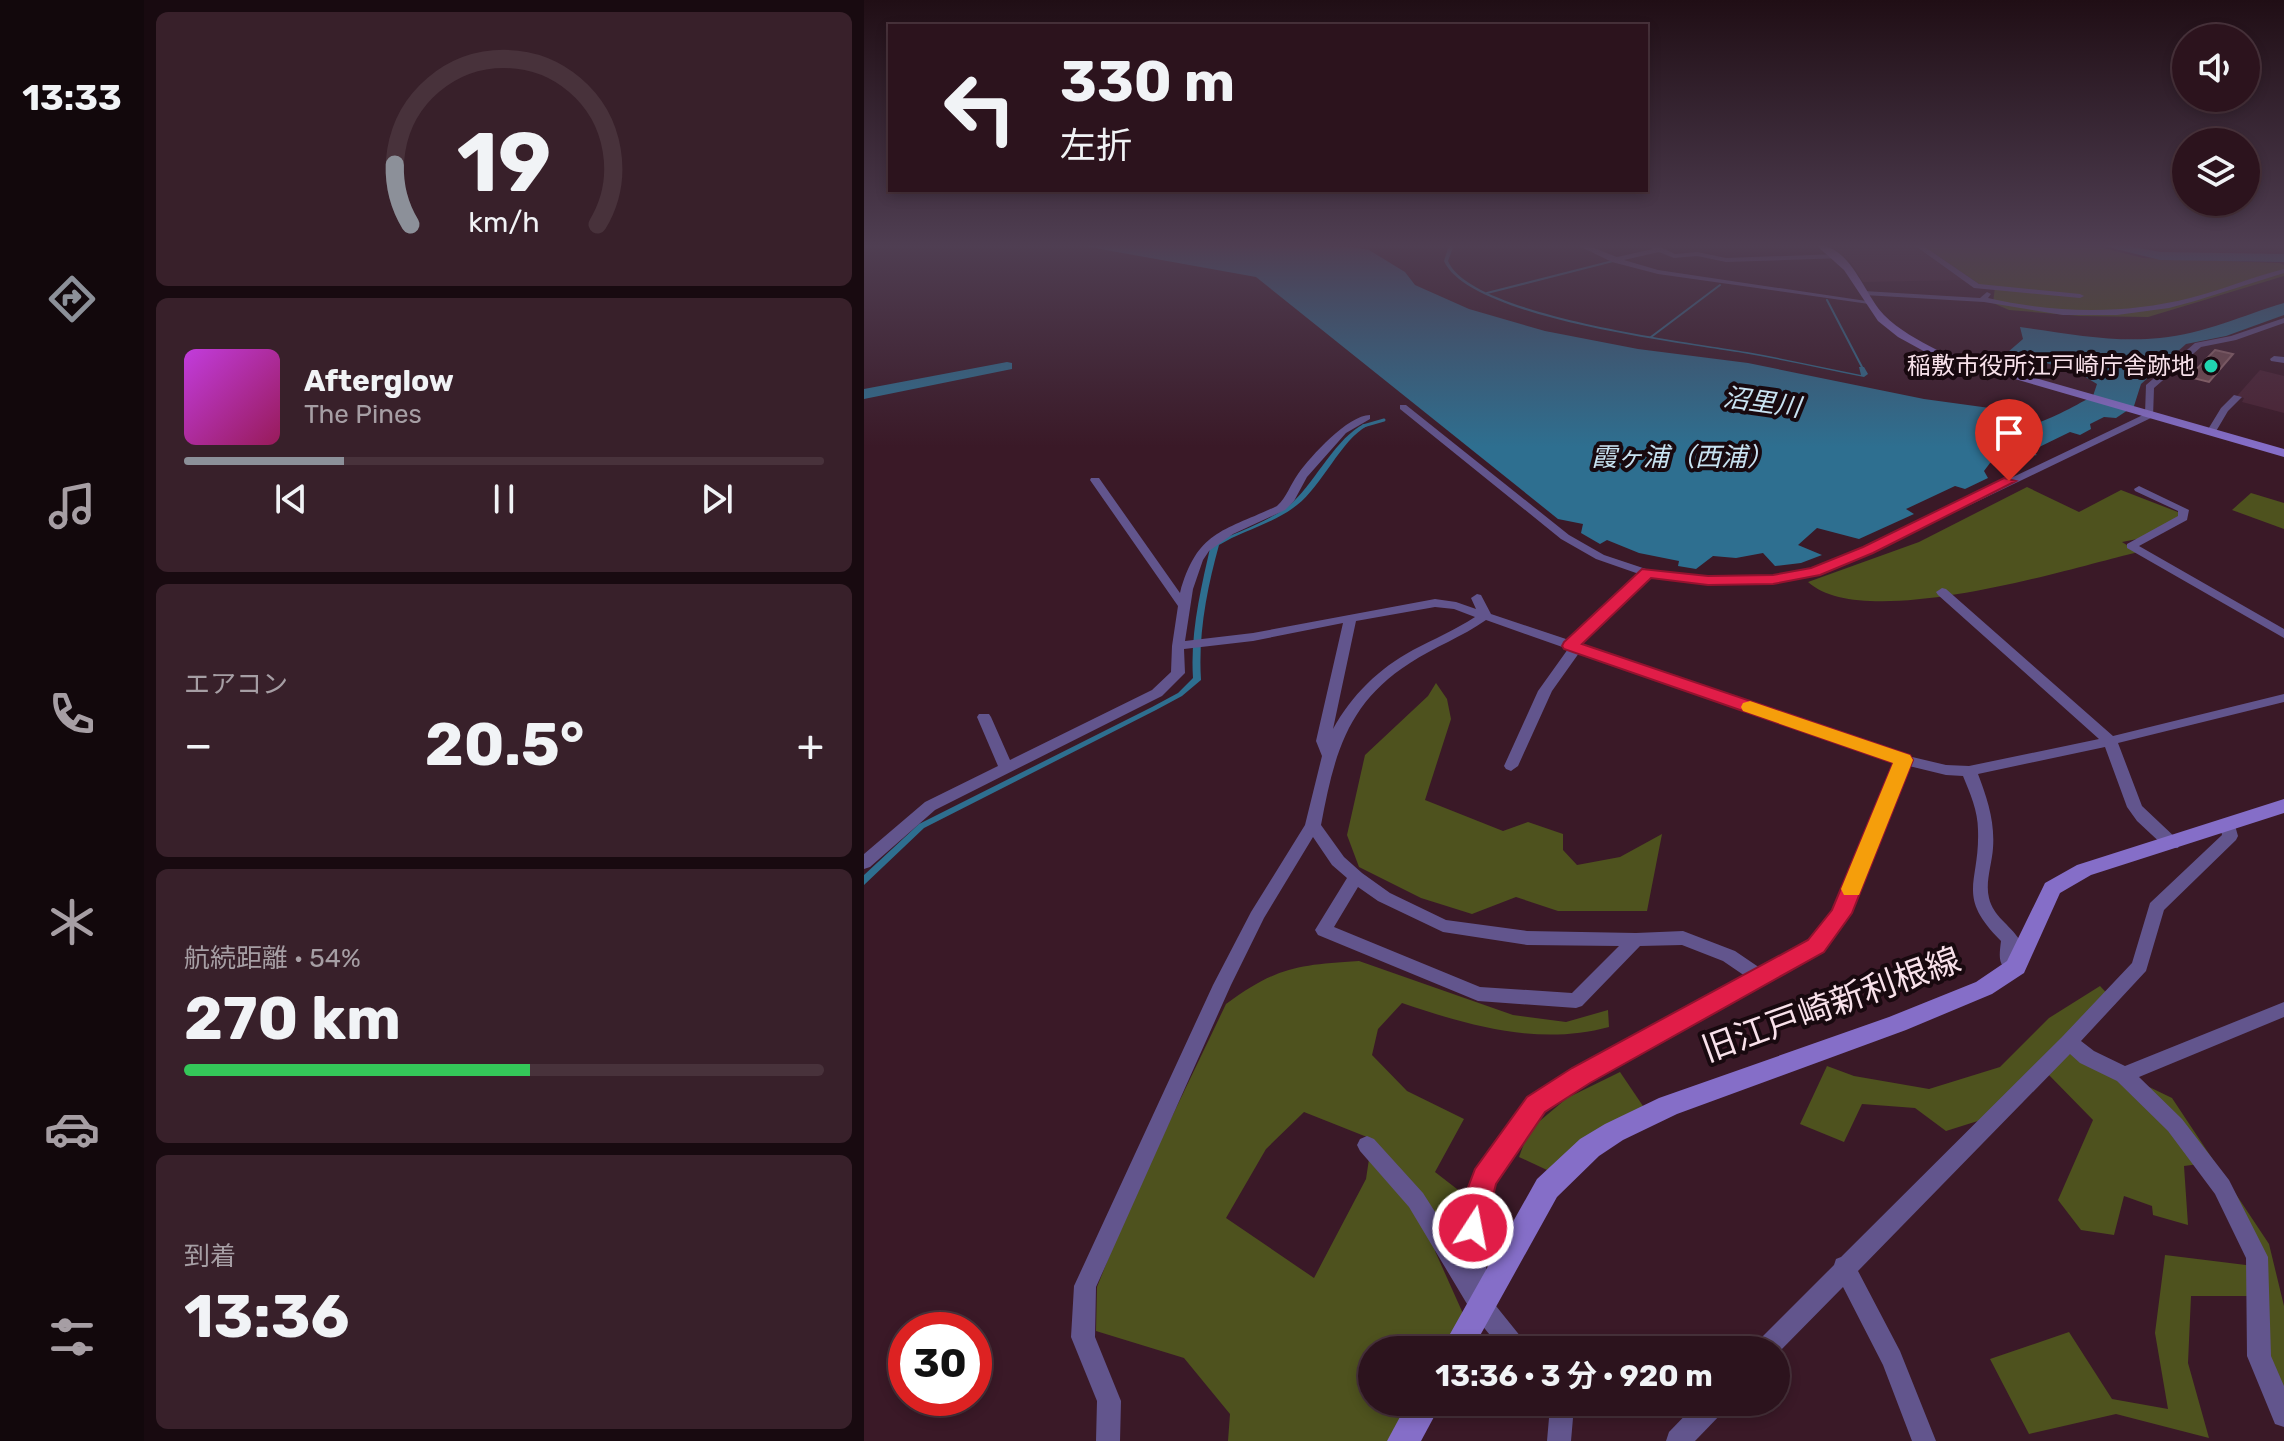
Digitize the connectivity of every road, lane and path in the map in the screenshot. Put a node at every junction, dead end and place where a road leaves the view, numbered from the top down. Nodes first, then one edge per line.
1 (1881, 312) edge
2 (2082, 312) edge
3 (2112, 312) edge
4 (2284, 320) edge
5 (2237, 397) dead end
6 (1403, 407) dead end
7 (2147, 414) junction
8 (1367, 417) dead end
9 (2212, 431) junction
10 (2284, 453) edge
11 (1095, 480) dead end
12 (2139, 489) dead end
13 (1647, 573) junction
14 (1942, 592) dead end
15 (1477, 598) dead end
16 (1183, 605) junction
17 (1485, 615) junction
18 (1350, 618) junction
19 (2284, 634) edge
20 (1178, 646) junction
21 (1573, 646) junction
22 (2284, 698) edge
23 (984, 717) dead end
24 (2110, 741) junction
25 (1328, 753) junction
26 (1904, 760) junction
27 (1005, 766) junction
28 (1511, 766) dead end
29 (1969, 771) junction
30 (2284, 806) edge
31 (1313, 825) junction
32 (2228, 826) junction
33 (2172, 844) junction
34 (864, 863) edge
35 (1356, 877) junction
36 (1636, 940) junction
37 (2016, 967) junction
38 (1761, 978) junction
39 (2284, 1009) edge
40 (2069, 1042) junction
41 (2124, 1075) junction
42 (1367, 1145) dead end
43 (1844, 1267) junction
44 (1481, 1306) junction
45 (1464, 1336) edge
46 (1506, 1336) edge
47 (1778, 1336) edge
48 (2284, 1415) edge
49 (1418, 1416) edge
50 (1560, 1416) edge
51 (1702, 1416) edge
52 (1108, 1441) edge
53 (1403, 1441) edge
54 (1559, 1441) edge
55 (1678, 1441) edge
56 (1924, 1441) edge

1 - 7 main road
2 - 3 street
4 - 7 street
5 - 9 street
6 - 13 street
7 - 9 main road
7 - 13 street
8 - 16 street
9 - 10 main road
11 - 16 street
12 - 19 street
13 - 21 street
14 - 24 street
15 - 17 street
16 - 20 street
17 - 18 street
17 - 21 street
17 - 25 street
18 - 20 street
18 - 25 street
20 - 27 street
21 - 26 street
21 - 28 street
22 - 24 street
23 - 27 street
24 - 29 street
24 - 33 street
25 - 31 street
26 - 29 street
26 - 38 street
27 - 34 street
29 - 37 street
30 - 32 main road
31 - 35 street
31 - 52 street
32 - 33 main road
32 - 40 street
33 - 37 main road
35 - 36 street
35 - 36 street
36 - 38 street
37 - 44 main road, 旧江戸崎新利根線
38 - 44 street
39 - 41 street
40 - 41 street
40 - 43 street
41 - 48 street
42 - 44 street
43 - 47 street
43 - 56 street
44 - 45 main road, 旧江戸崎新利根線
44 - 46 street
49 - 53 main road
50 - 54 street
51 - 55 street

